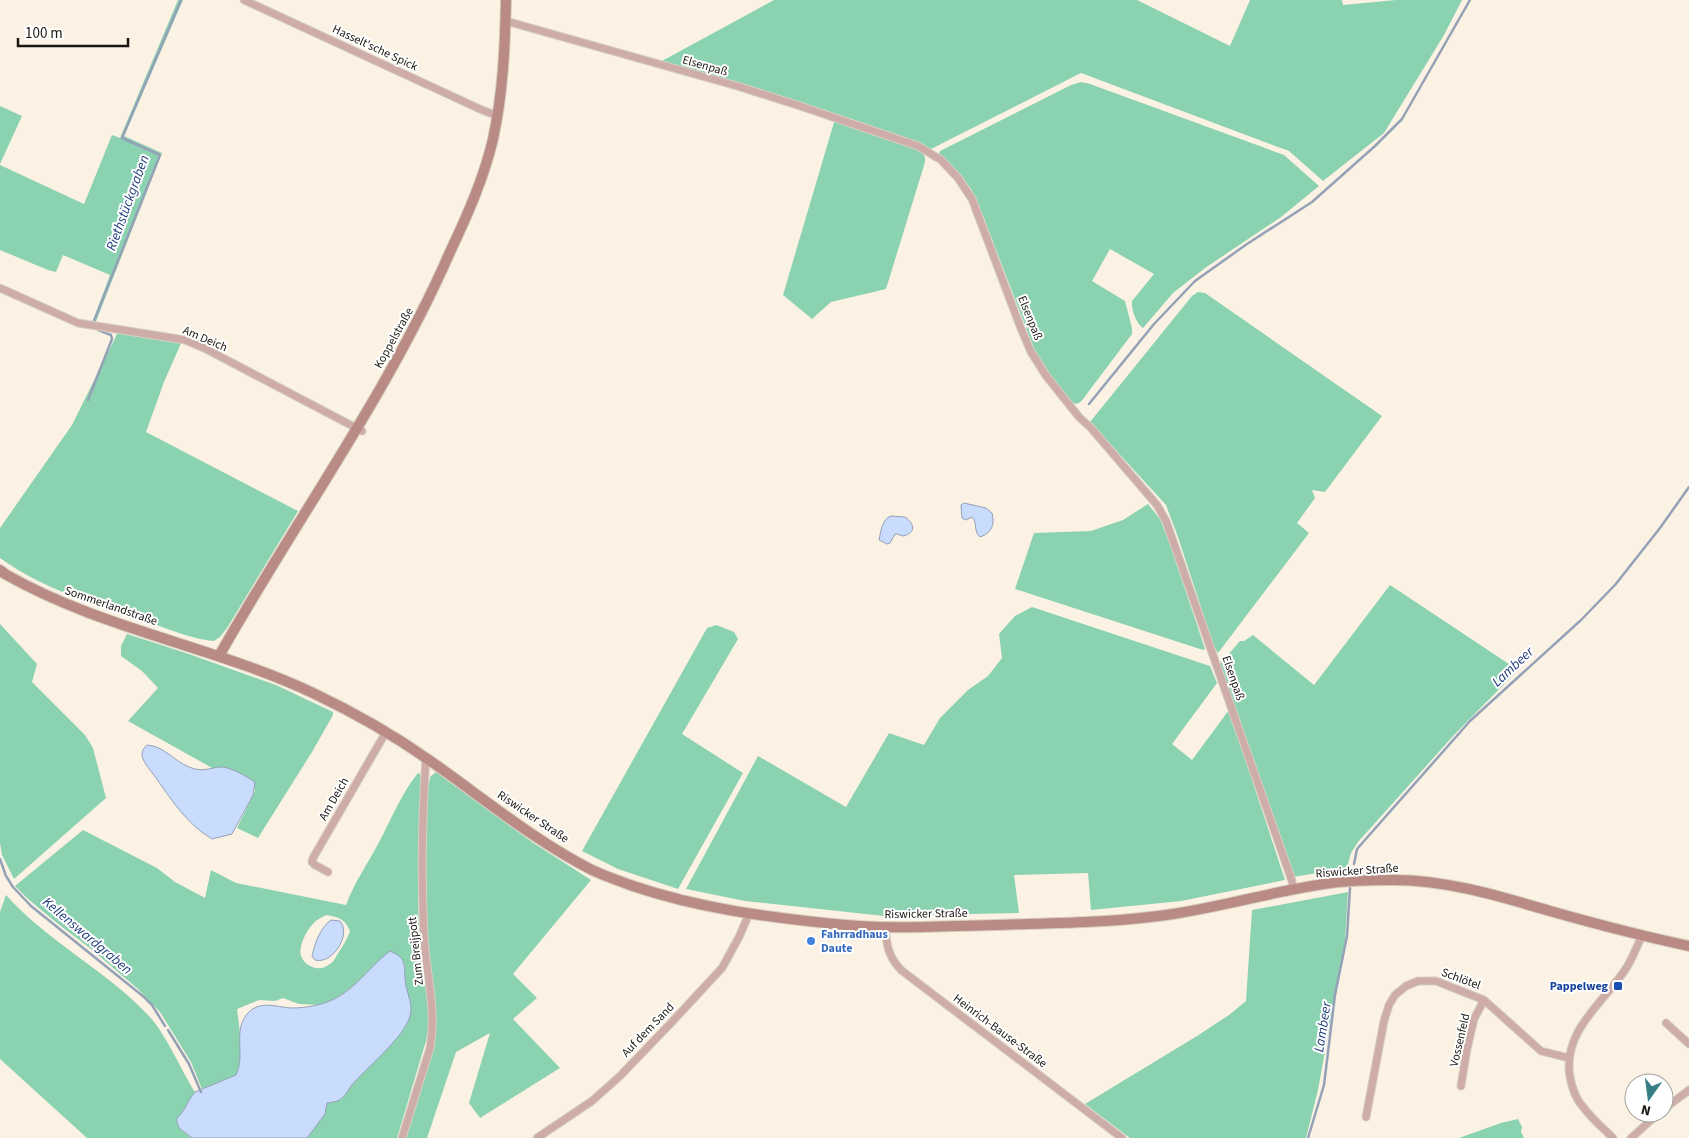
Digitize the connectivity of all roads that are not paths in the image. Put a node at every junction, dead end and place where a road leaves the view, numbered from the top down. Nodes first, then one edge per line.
1 (244, 0) edge
2 (506, 0) edge
3 (506, 21) junction
4 (498, 116) junction
5 (0, 288) edge
6 (359, 430) junction
7 (0, 570) edge
8 (219, 656) junction
9 (386, 732) junction
10 (426, 757) junction
11 (328, 872) dead end
12 (1293, 889) junction
13 (749, 914) junction
14 (885, 928) junction
15 (1642, 936) junction
16 (1689, 946) edge
17 (1484, 1000) junction
18 (1666, 1022) dead end
19 (1689, 1044) edge
20 (1569, 1058) junction
21 (1461, 1086) dead end
22 (1689, 1090) edge
23 (1674, 1101) edge
24 (1366, 1117) dead end
25 (1648, 1123) edge
26 (402, 1138) edge
27 (537, 1138) edge
28 (1122, 1138) edge
29 (1613, 1138) edge
30 (1631, 1138) edge

1 - 4 street, Hasselt'sche Spick
2 - 3 street, Koppelstraße
3 - 4 street, Koppelstraße
3 - 12 street, Elsenpaß
4 - 6 street, Koppelstraße
5 - 6 street, Am Deich
6 - 8 street, Koppelstraße
7 - 8 street, Sommerlandstraße
8 - 9 street, Riswicker Straße
9 - 10 street, Riswicker Straße
9 - 11 street, Am Deich
10 - 13 street, Riswicker Straße
10 - 26 street, Zum Breijpott
12 - 14 street, Riswicker Straße
12 - 15 street, Riswicker Straße
13 - 14 street, Riswicker Straße
13 - 27 street, Auf dem Sand
14 - 28 street, Heinrich-Bause-Straße
15 - 16 street, Riswicker Straße
15 - 20 street
17 - 20 street, Schlötel
17 - 21 street, Vossenfeld
17 - 24 street, Schlötel
18 - 19 street
20 - 29 street
22 - 23 street
25 - 30 street

